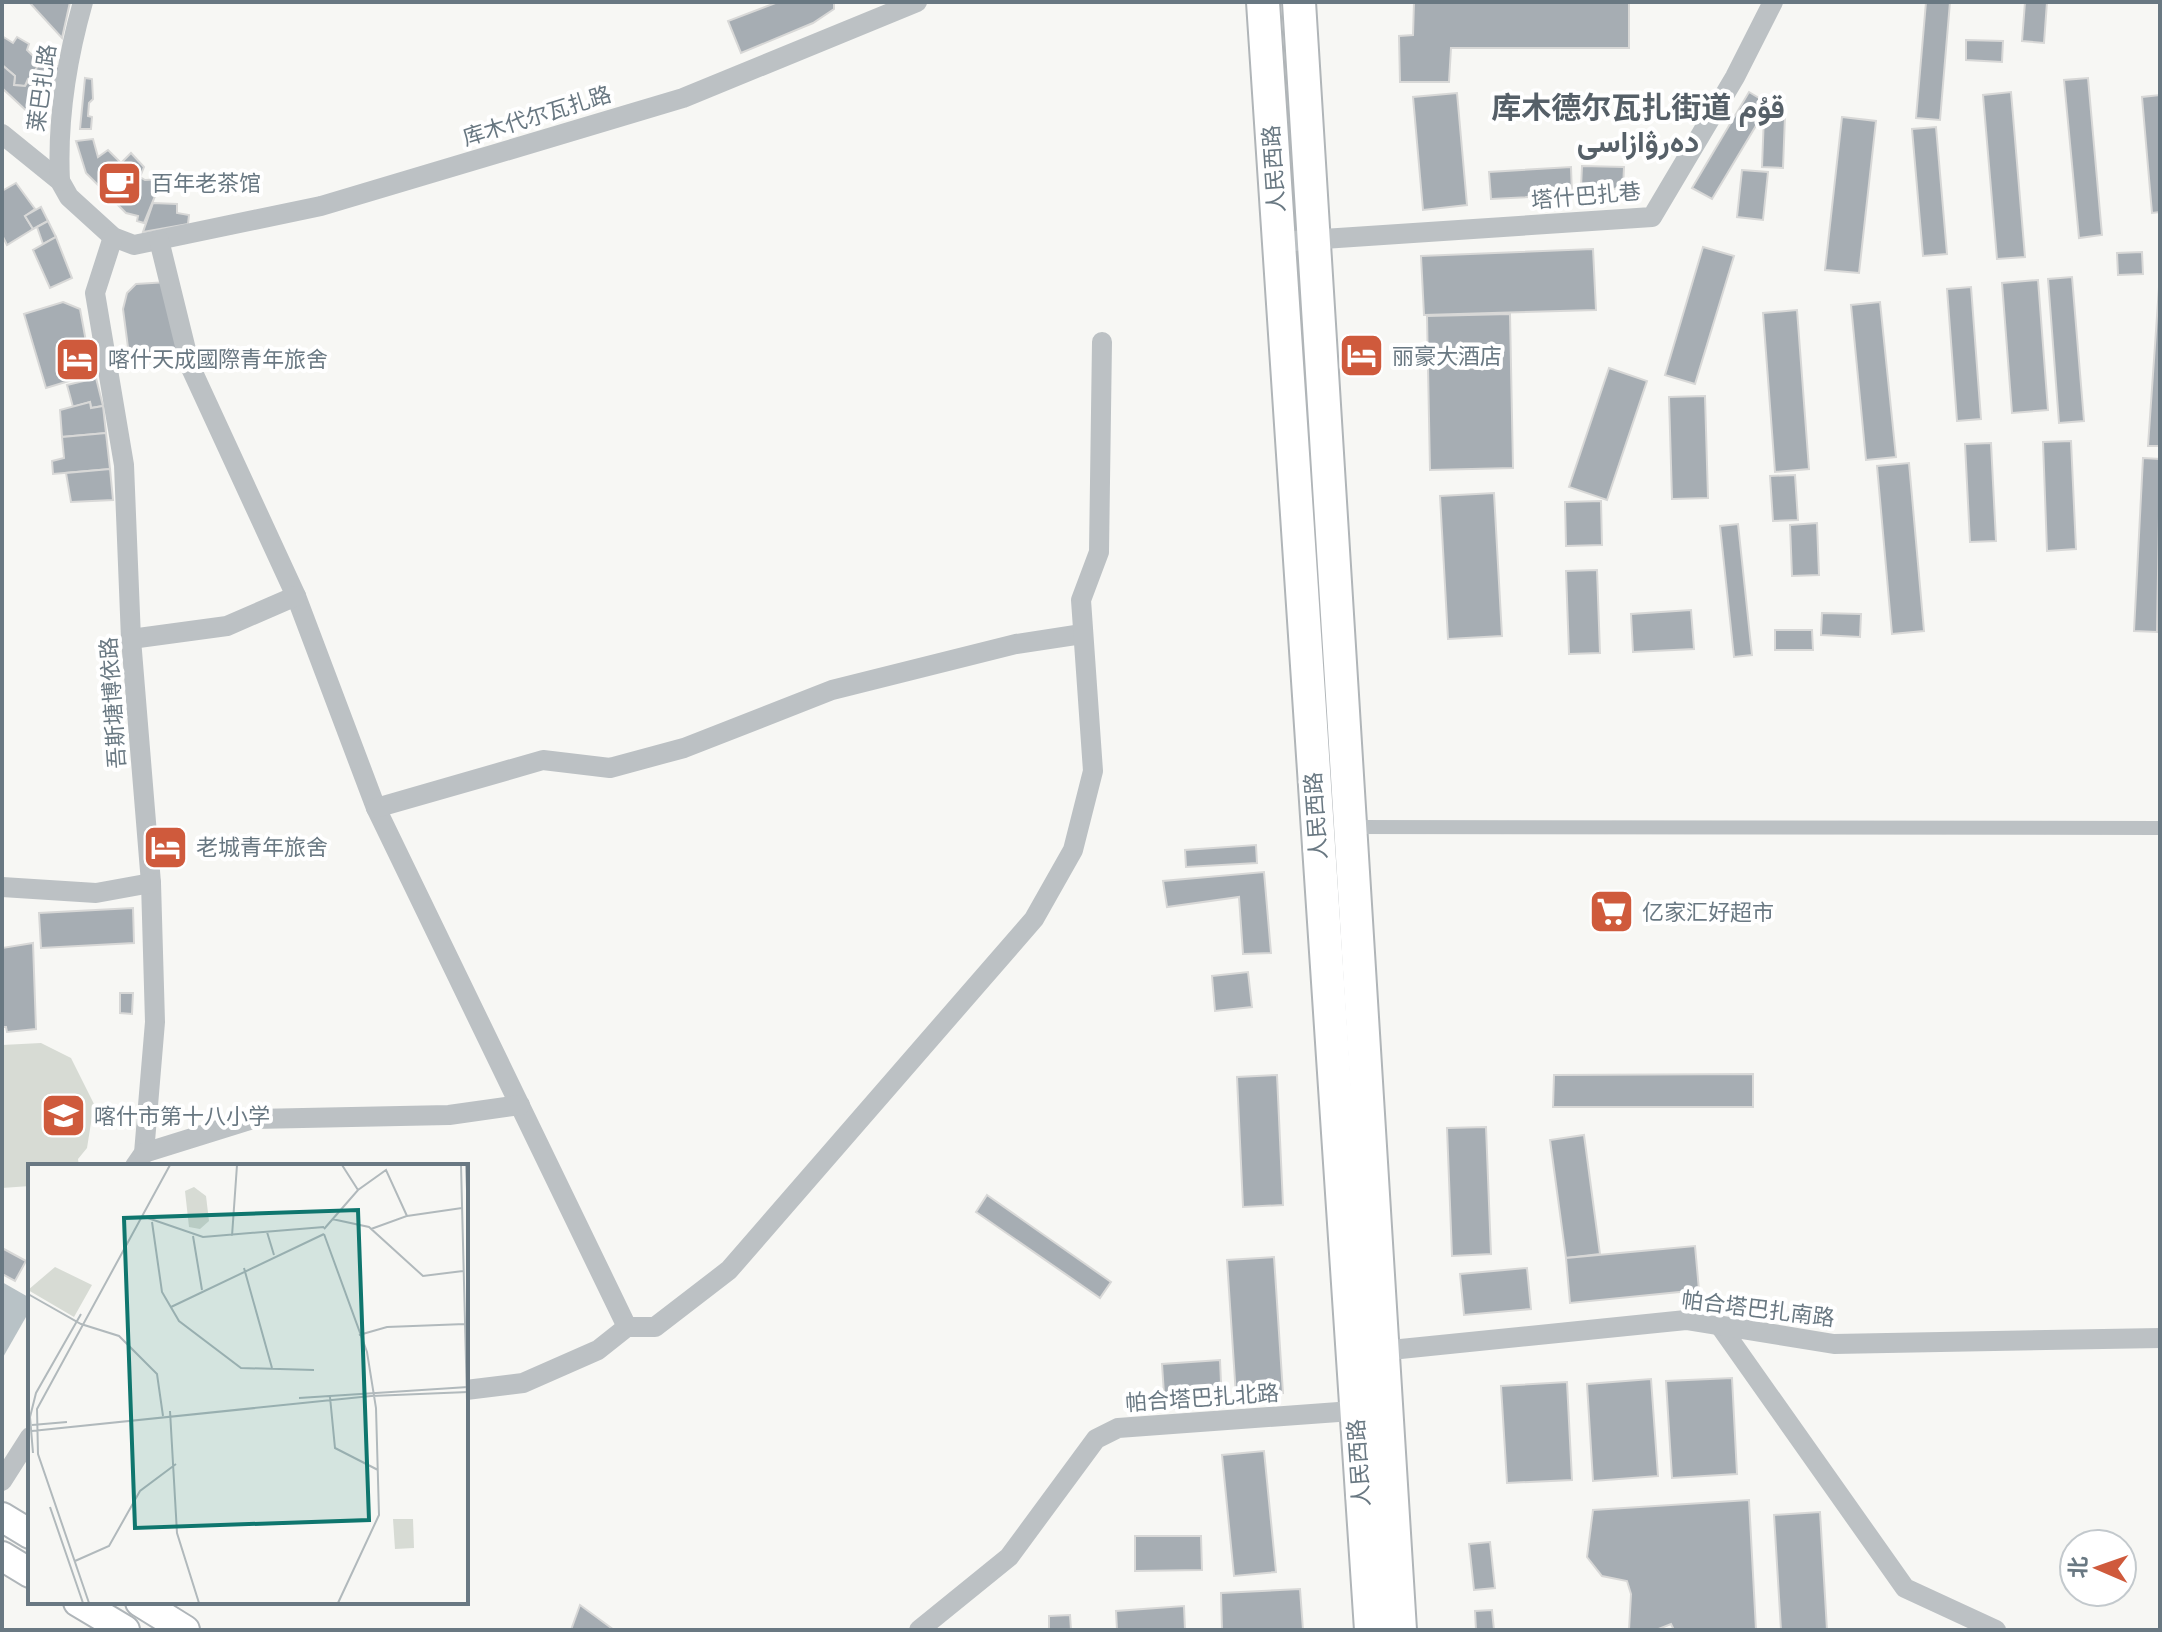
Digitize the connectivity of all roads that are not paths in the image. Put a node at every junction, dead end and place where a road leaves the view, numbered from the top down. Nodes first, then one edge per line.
1 (83, 2) edge
2 (917, 2) edge
3 (1263, 2) edge
4 (1299, 2) edge
5 (1773, 2) edge
6 (867, 11) edge
7 (2, 134) edge
8 (60, 181) junction
9 (113, 237) junction
10 (159, 240) junction
11 (1313, 240) junction
12 (1278, 242) junction
13 (1102, 342) dead end
14 (296, 596) junction
15 (1082, 634) junction
16 (131, 639) junction
17 (376, 808) junction
18 (1348, 827) junction
19 (2160, 828) edge
20 (151, 883) junction
21 (2, 887) edge
22 (520, 1105) junction
23 (140, 1160) edge
24 (1720, 1326) junction
25 (627, 1327) junction
26 (2160, 1338) edge
27 (1366, 1352) junction
28 (468, 1390) edge
29 (1370, 1410) junction
30 (28, 1440) edge
31 (2, 1481) edge
32 (2, 1517) edge
33 (28, 1533) edge
34 (2, 1556) edge
35 (28, 1572) edge
36 (81, 1604) edge
37 (143, 1604) edge
38 (125, 1630) edge
39 (185, 1630) edge
40 (919, 1630) edge
41 (1371, 1630) edge
42 (1400, 1630) edge
43 (1996, 1630) edge

1 - 8 street, 莱巴扎路
2 - 6 street, 库木代尔瓦扎路
3 - 12 main road, 人民西路
4 - 11 main road, 人民西路
5 - 11 street, 塔什巴扎巷
6 - 10 street, 库木代尔瓦扎路
7 - 8 street
8 - 9 street
9 - 10 street, 库木代尔瓦扎路
9 - 16 street, 吾斯塘博依路
10 - 14 street
11 - 12 street, 塔什巴扎巷
11 - 18 main road, 人民西路
12 - 27 main road, 人民西路
13 - 15 street
14 - 16 street
14 - 17 street
15 - 17 street
15 - 25 street
16 - 20 street, 吾斯塘博依路
17 - 22 street
18 - 19 street
18 - 27 main road, 人民西路
20 - 21 street
20 - 23 street, 吾斯塘博依路
22 - 23 street
22 - 25 street
24 - 26 street, 帕合塔巴扎南路
24 - 27 street, 帕合塔巴扎南路
24 - 43 street
25 - 28 street
27 - 29 main road, 人民西路
29 - 40 street, 帕合塔巴扎北路
29 - 41 main road, 人民西路
29 - 42 main road, 人民西路
30 - 31 street
32 - 33 main road
34 - 35 main road
36 - 38 main road
37 - 39 main road

